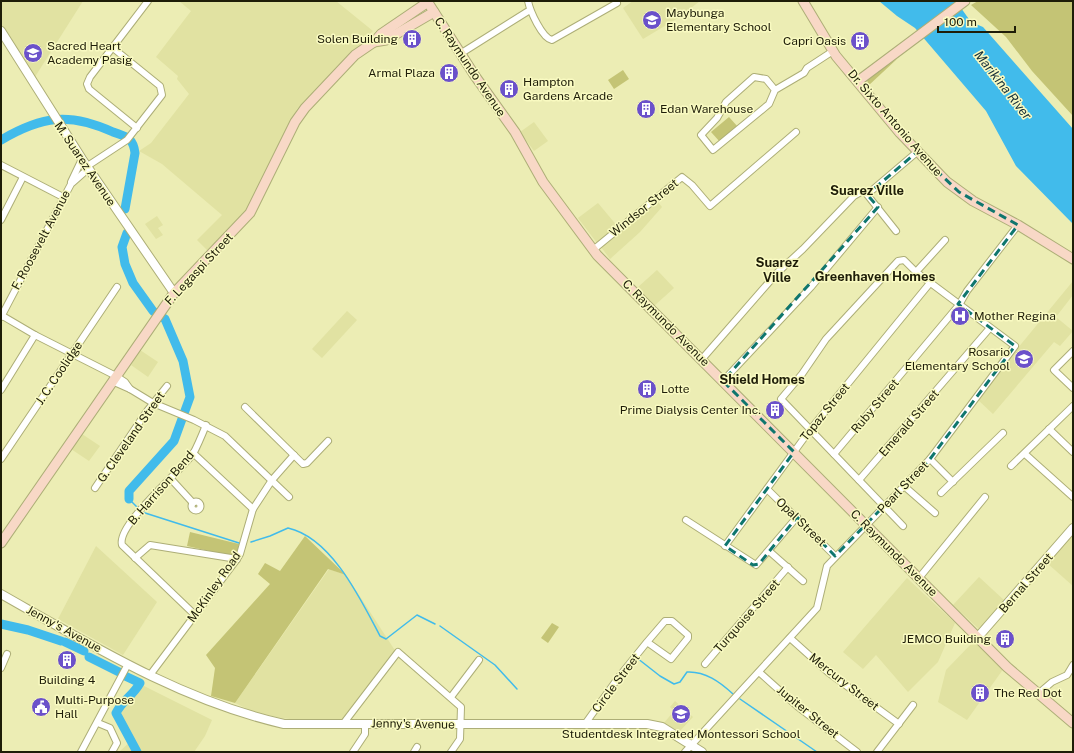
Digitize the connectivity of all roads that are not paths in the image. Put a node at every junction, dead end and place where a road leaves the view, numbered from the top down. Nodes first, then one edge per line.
1 (148, 1) edge
2 (528, 1) edge
3 (803, 1) edge
4 (965, 1) edge
5 (427, 2) edge
6 (617, 3) dead end
7 (530, 10) junction
8 (434, 12) junction
9 (1, 31) edge
10 (374, 42) junction
11 (113, 48) junction
12 (833, 51) junction
13 (460, 54) junction
14 (858, 81) junction
15 (775, 90) junction
16 (137, 128) junction
17 (796, 132) dead end
18 (917, 152) junction
19 (82, 160) junction
20 (1, 165) edge
21 (87, 168) junction
22 (23, 177) junction
23 (71, 184) junction
24 (865, 192) junction
25 (63, 197) junction
26 (878, 207) junction
27 (1, 220) edge
28 (1018, 225) junction
29 (896, 231) dead end
30 (945, 240) dead end
31 (593, 250) junction
32 (1073, 259) edge
33 (916, 272) junction
34 (930, 283) junction
35 (117, 287) dead end
36 (174, 293) junction
37 (959, 305) junction
38 (1, 316) edge
39 (989, 328) junction
40 (35, 335) junction
41 (1073, 351) edge
42 (71, 354) junction
43 (702, 359) junction
44 (82, 360) junction
45 (88, 366) dead end
46 (114, 378) junction
47 (723, 382) junction
48 (167, 386) dead end
49 (1073, 388) edge
50 (1, 390) edge
51 (153, 403) junction
52 (1073, 406) edge
53 (245, 407) dead end
54 (206, 425) junction
55 (1050, 429) junction
56 (810, 430) junction
57 (1003, 433) dead end
58 (328, 441) dead end
59 (794, 452) junction
60 (1073, 452) edge
61 (193, 453) junction
62 (834, 454) junction
63 (1025, 454) junction
64 (294, 455) junction
65 (1, 459) edge
66 (930, 459) junction
67 (1011, 466) dead end
68 (171, 479) junction
69 (272, 480) junction
70 (859, 480) junction
71 (953, 482) junction
72 (904, 486) junction
73 (95, 488) dead end
74 (767, 489) junction
75 (942, 493) dead end
76 (289, 497) dead end
77 (985, 497) dead end
78 (1073, 497) edge
79 (193, 503) dead end
80 (884, 505) junction
81 (253, 509) junction
82 (935, 514) dead end
83 (797, 517) junction
84 (686, 520) dead end
85 (866, 525) junction
86 (903, 526) dead end
87 (1073, 528) edge
88 (1, 543) edge
89 (725, 546) junction
90 (769, 551) junction
91 (835, 556) junction
92 (135, 558) junction
93 (237, 559) junction
94 (788, 567) junction
95 (919, 578) junction
96 (803, 581) dead end
97 (1, 594) edge
98 (195, 614) junction
99 (978, 637) junction
100 (790, 638) junction
101 (647, 642) junction
102 (7, 654) dead end
103 (479, 660) dead end
104 (128, 664) junction
105 (705, 664) dead end
106 (1073, 665) edge
107 (1, 668) edge
108 (759, 672) junction
109 (150, 674) junction
110 (1067, 675) junction
111 (1073, 680) edge
112 (1038, 694) junction
113 (451, 697) junction
114 (913, 705) dead end
115 (98, 723) junction
116 (1073, 723) edge
117 (343, 724) junction
118 (365, 724) junction
119 (585, 724) junction
120 (899, 724) junction
121 (459, 725) junction
122 (691, 745) junction
123 (81, 752) edge
124 (112, 752) edge
125 (353, 752) edge
126 (451, 752) edge
127 (685, 752) edge
128 (702, 752) edge
129 (857, 752) edge
130 (877, 752) edge

1 - 11 street
2 - 7 street
3 - 12 main road, Dr. Sixto Antonio Avenue
4 - 14 main road
5 - 8 main road, C. Raymundo Avenue
5 - 10 main road, F. Legaspi Street
6 - 7 street
7 - 13 street
8 - 10 main road, F. Legaspi Street
8 - 13 main road, C. Raymundo Avenue
9 - 19 street, M. Suarez Avenue
10 - 36 main road, F. Legaspi Street
11 - 16 street
11 - 16 street, F. Roosevelt Avenue
12 - 14 main road, Dr. Sixto Antonio Avenue
12 - 15 street
13 - 31 main road, C. Raymundo Avenue
14 - 18 main road, Dr. Sixto Antonio Avenue
15 - 15 street
16 - 21 street, F. Roosevelt Avenue
17 - 31 street, Windsor Street
18 - 24 street
18 - 28 main road, Dr. Sixto Antonio Avenue
19 - 21 street, M. Suarez Avenue
19 - 23 street, F. Roosevelt Avenue
20 - 22 street
21 - 23 street, F. Roosevelt Avenue
21 - 36 street, M. Suarez Avenue
22 - 25 street
22 - 27 street
23 - 25 street, F. Roosevelt Avenue
24 - 26 street
24 - 43 street
25 - 38 street, F. Roosevelt Avenue
26 - 29 street
26 - 47 street
28 - 32 main road, Dr. Sixto Antonio Avenue
28 - 37 street, Ruby Street
30 - 33 street
31 - 43 main road, C. Raymundo Avenue
33 - 34 street
33 - 56 street
34 - 37 street
34 - 56 street, Topaz Street
35 - 42 street, J. C. Coolidge
36 - 46 main road, F. Legaspi Street
37 - 39 street
37 - 62 street, Ruby Street
38 - 40 street
39 - 66 street, Pearl Street
39 - 70 street, Emerald Street
40 - 42 street
40 - 50 street
41 - 49 street
42 - 44 street
42 - 65 street, J. C. Coolidge
43 - 47 main road, C. Raymundo Avenue
44 - 45 street
44 - 46 street
46 - 51 street
46 - 88 main road, F. Legaspi Street
47 - 59 main road, C. Raymundo Avenue
48 - 51 street, G. Cleveland Street
51 - 54 street
51 - 73 street, G. Cleveland Street
52 - 55 street
53 - 64 street
54 - 61 street, B. Harrison Bend
54 - 69 street
55 - 60 street
55 - 63 street
56 - 59 street, Topaz Street
56 - 62 street
57 - 71 street
58 - 64 street
59 - 74 street, Topaz Street
59 - 85 main road, C. Raymundo Avenue
61 - 68 street, B. Harrison Bend
61 - 81 street
62 - 70 street
63 - 67 street
63 - 78 street
64 - 69 street, McKinley Road
66 - 71 street
66 - 72 street, Pearl Street
68 - 79 street
68 - 92 street, B. Harrison Bend
69 - 76 street
69 - 81 street, McKinley Road
70 - 80 street
71 - 75 street
72 - 80 street, Pearl Street
72 - 82 street
74 - 83 street, Opal Street
74 - 89 street, Topaz Street
77 - 95 street
80 - 85 street, Pearl Street
80 - 86 street
81 - 93 street, McKinley Road
83 - 90 street
83 - 91 street, Opal Street
84 - 89 street
85 - 91 street, Pearl Street
85 - 95 main road, C. Raymundo Avenue
87 - 99 street, Bernal Street
89 - 90 street
90 - 94 street
91 - 100 street, Pearl Street
92 - 93 street
92 - 98 street, B. Harrison Bend
93 - 98 street, McKinley Road
94 - 96 street
94 - 105 street, Turquoise Street
95 - 99 main road, C. Raymundo Avenue
97 - 104 street, Jenny's Avenue
98 - 109 street, McKinley Road
99 - 112 main road, C. Raymundo Avenue
100 - 108 street, Pearl Street
100 - 120 street, Mercury Street
101 - 101 street, Circle Street
101 - 119 street, Circle Street
102 - 107 street
103 - 113 street
104 - 109 street, Jenny's Avenue
104 - 115 street
106 - 110 street
108 - 122 street, Pearl Street
108 - 129 street, Jupiter Street
109 - 117 street, Jenny's Avenue
110 - 111 street
110 - 112 street
112 - 116 main road, C. Raymundo Avenue
113 - 117 street
113 - 121 street
114 - 120 street
115 - 123 street
115 - 124 street
117 - 118 street, Jenny's Avenue
118 - 121 street, Jenny's Avenue
118 - 125 street
119 - 121 street, Jenny's Avenue
119 - 122 street, Jenny's Avenue
120 - 130 street
121 - 126 street
122 - 127 street, Pearl Street
122 - 128 street, Jenny's Avenue

